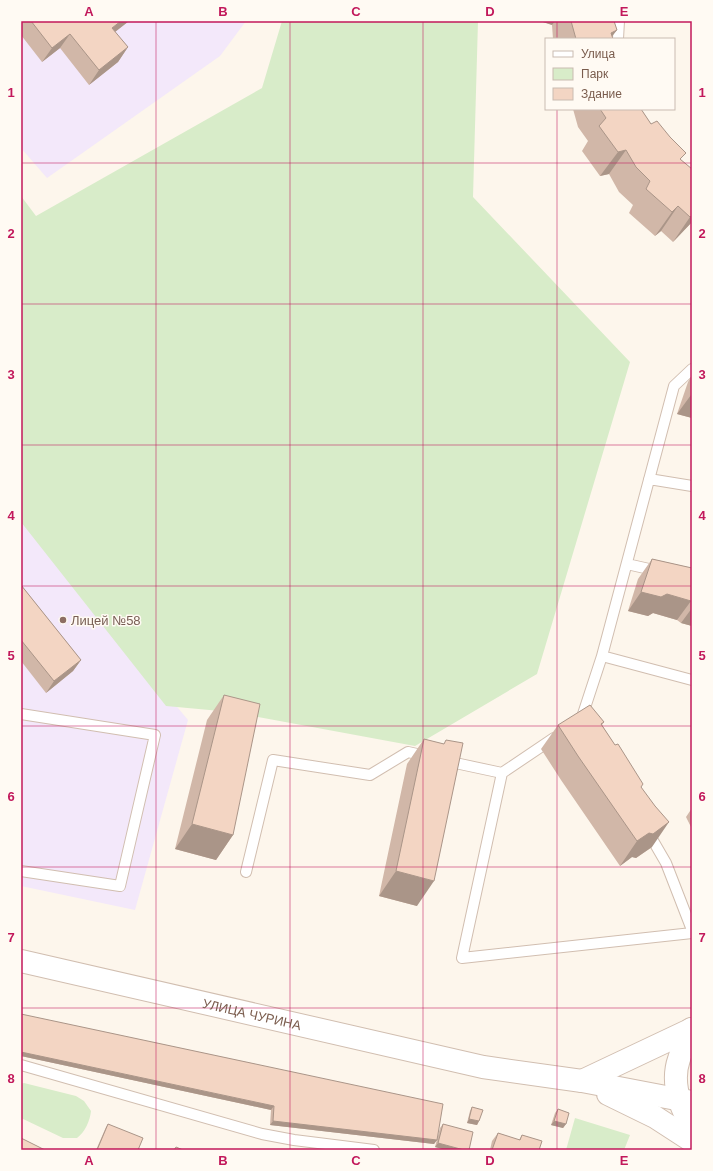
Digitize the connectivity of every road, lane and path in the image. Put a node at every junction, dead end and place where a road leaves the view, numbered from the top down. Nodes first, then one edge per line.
1 (619, 21) edge
2 (618, 38) edge
3 (692, 369) edge
4 (649, 479) junction
5 (692, 486) edge
6 (627, 564) junction
7 (670, 574) edge
8 (602, 656) junction
9 (692, 680) edge
10 (21, 714) edge
11 (580, 724) edge
12 (562, 733) edge
13 (502, 773) junction
14 (642, 822) edge
15 (21, 871) edge
16 (246, 872) dead end
17 (692, 932) edge
18 (21, 961) edge
19 (692, 1029) edge
20 (21, 1065) edge
21 (582, 1081) junction
22 (686, 1100) edge
23 (692, 1127) edge
24 (692, 1141) edge
25 (374, 1150) edge

1 - 2 lane
3 - 4 lane
4 - 5 lane
4 - 6 lane
6 - 7 lane
6 - 8 lane
8 - 9 lane
8 - 11 lane
10 - 15 lane
12 - 13 lane
13 - 16 lane
13 - 17 lane
14 - 17 lane
18 - 21 street, УЛИЦА ЧУРИНА
19 - 21 street
19 - 22 street
20 - 25 lane
21 - 22 street, УЛИЦА ЧУРИНА
21 - 24 street
22 - 23 street

